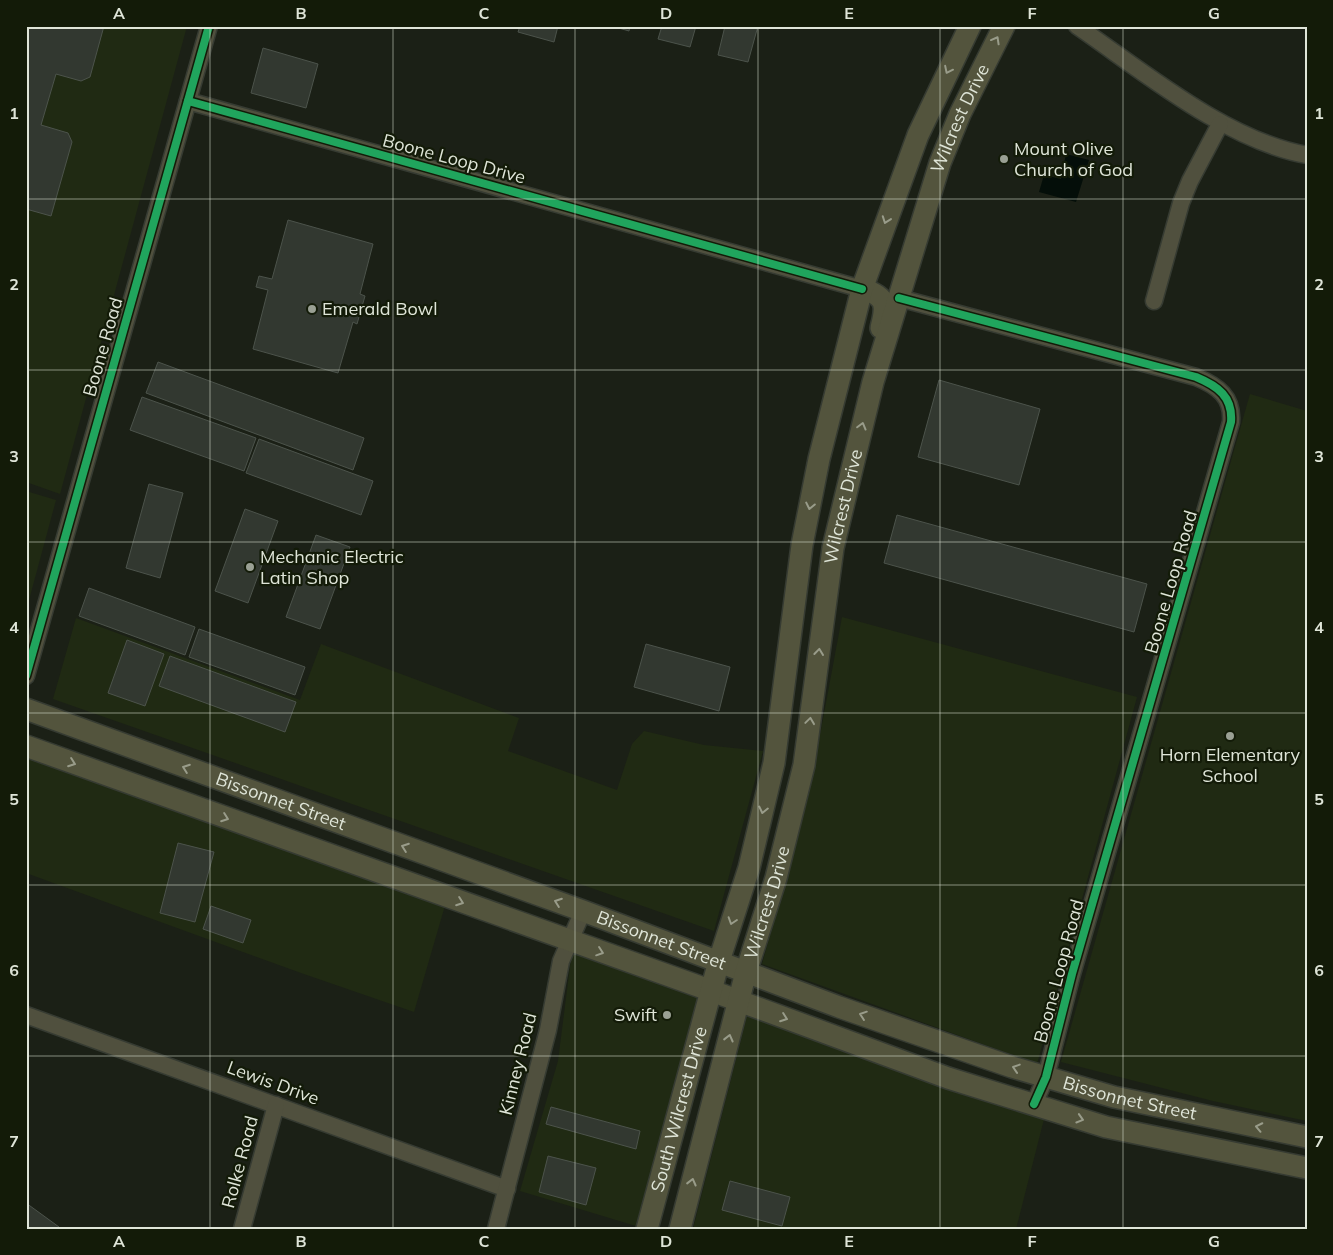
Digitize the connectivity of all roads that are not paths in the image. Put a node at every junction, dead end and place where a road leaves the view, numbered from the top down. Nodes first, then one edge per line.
1 (209, 26) edge
2 (970, 26) edge
3 (1004, 26) edge
4 (1077, 26) edge
5 (188, 101) junction
6 (1220, 124) junction
7 (1307, 155) edge
8 (862, 289) junction
9 (898, 298) junction
10 (1154, 301) dead end
11 (873, 382) junction
12 (820, 459) junction
13 (850, 470) junction
14 (795, 606) junction
15 (822, 627) junction
16 (26, 676) edge
17 (26, 709) edge
18 (26, 746) edge
19 (774, 763) junction
20 (804, 765) junction
21 (449, 863) junction
22 (437, 894) junction
23 (583, 911) junction
24 (568, 941) junction
25 (719, 961) junction
26 (746, 972) junction
27 (712, 991) junction
28 (738, 1001) junction
29 (26, 1015) edge
30 (1046, 1077) junction
31 (1034, 1104) junction
32 (276, 1105) junction
33 (1307, 1137) edge
34 (1307, 1168) edge
35 (507, 1189) junction
36 (242, 1229) edge
37 (496, 1229) edge
38 (647, 1229) edge
39 (680, 1229) edge

1 - 5 street, Boone Road
2 -> 8 main road, Wilcrest Drive
9 -> 3 main road, Wilcrest Drive
4 - 6 street
5 - 8 street, Boone Loop Drive
5 - 16 street, Boone Road
6 - 7 street
6 - 10 street
8 - 11 main road
8 - 12 main road, Wilcrest Drive
9 - 11 main road, Wilcrest Drive
9 - 30 street, Boone Loop Road
13 -> 11 main road, Wilcrest Drive
12 - 13 main road
12 -> 14 main road, Wilcrest Drive
13 - 15 main road, Wilcrest Drive
14 - 15 main road
14 - 19 main road, Wilcrest Drive
20 -> 15 main road, Wilcrest Drive
21 -> 17 main road, Bissonnet Street
18 -> 22 main road, Bissonnet Street
19 - 20 main road
19 -> 25 main road, Wilcrest Drive
20 - 26 main road, Wilcrest Drive
21 - 22 main road
23 -> 21 main road, Bissonnet Street
22 -> 24 main road, Bissonnet Street
23 - 24 street, Kinney Road
23 - 25 main road, Bissonnet Street
24 -> 27 main road, Bissonnet Street
24 - 35 street, Kinney Road
25 - 26 main road, Bissonnet Street
25 - 27 main road, Wilcrest Drive
26 - 28 main road, Wilcrest Drive
30 -> 26 main road, Bissonnet Street
27 - 28 main road, Bissonnet Street
27 - 38 main road, South Wilcrest Drive
28 -> 31 main road, Bissonnet Street
39 -> 28 main road, South Wilcrest Drive
29 - 32 street, Lewis Drive
30 - 31 street, Boone Loop Road
33 -> 30 main road, Bissonnet Street
31 -> 34 main road, Bissonnet Street
32 - 35 street, Lewis Drive
32 - 36 street, Rolke Road
35 - 37 street, Kinney Road

